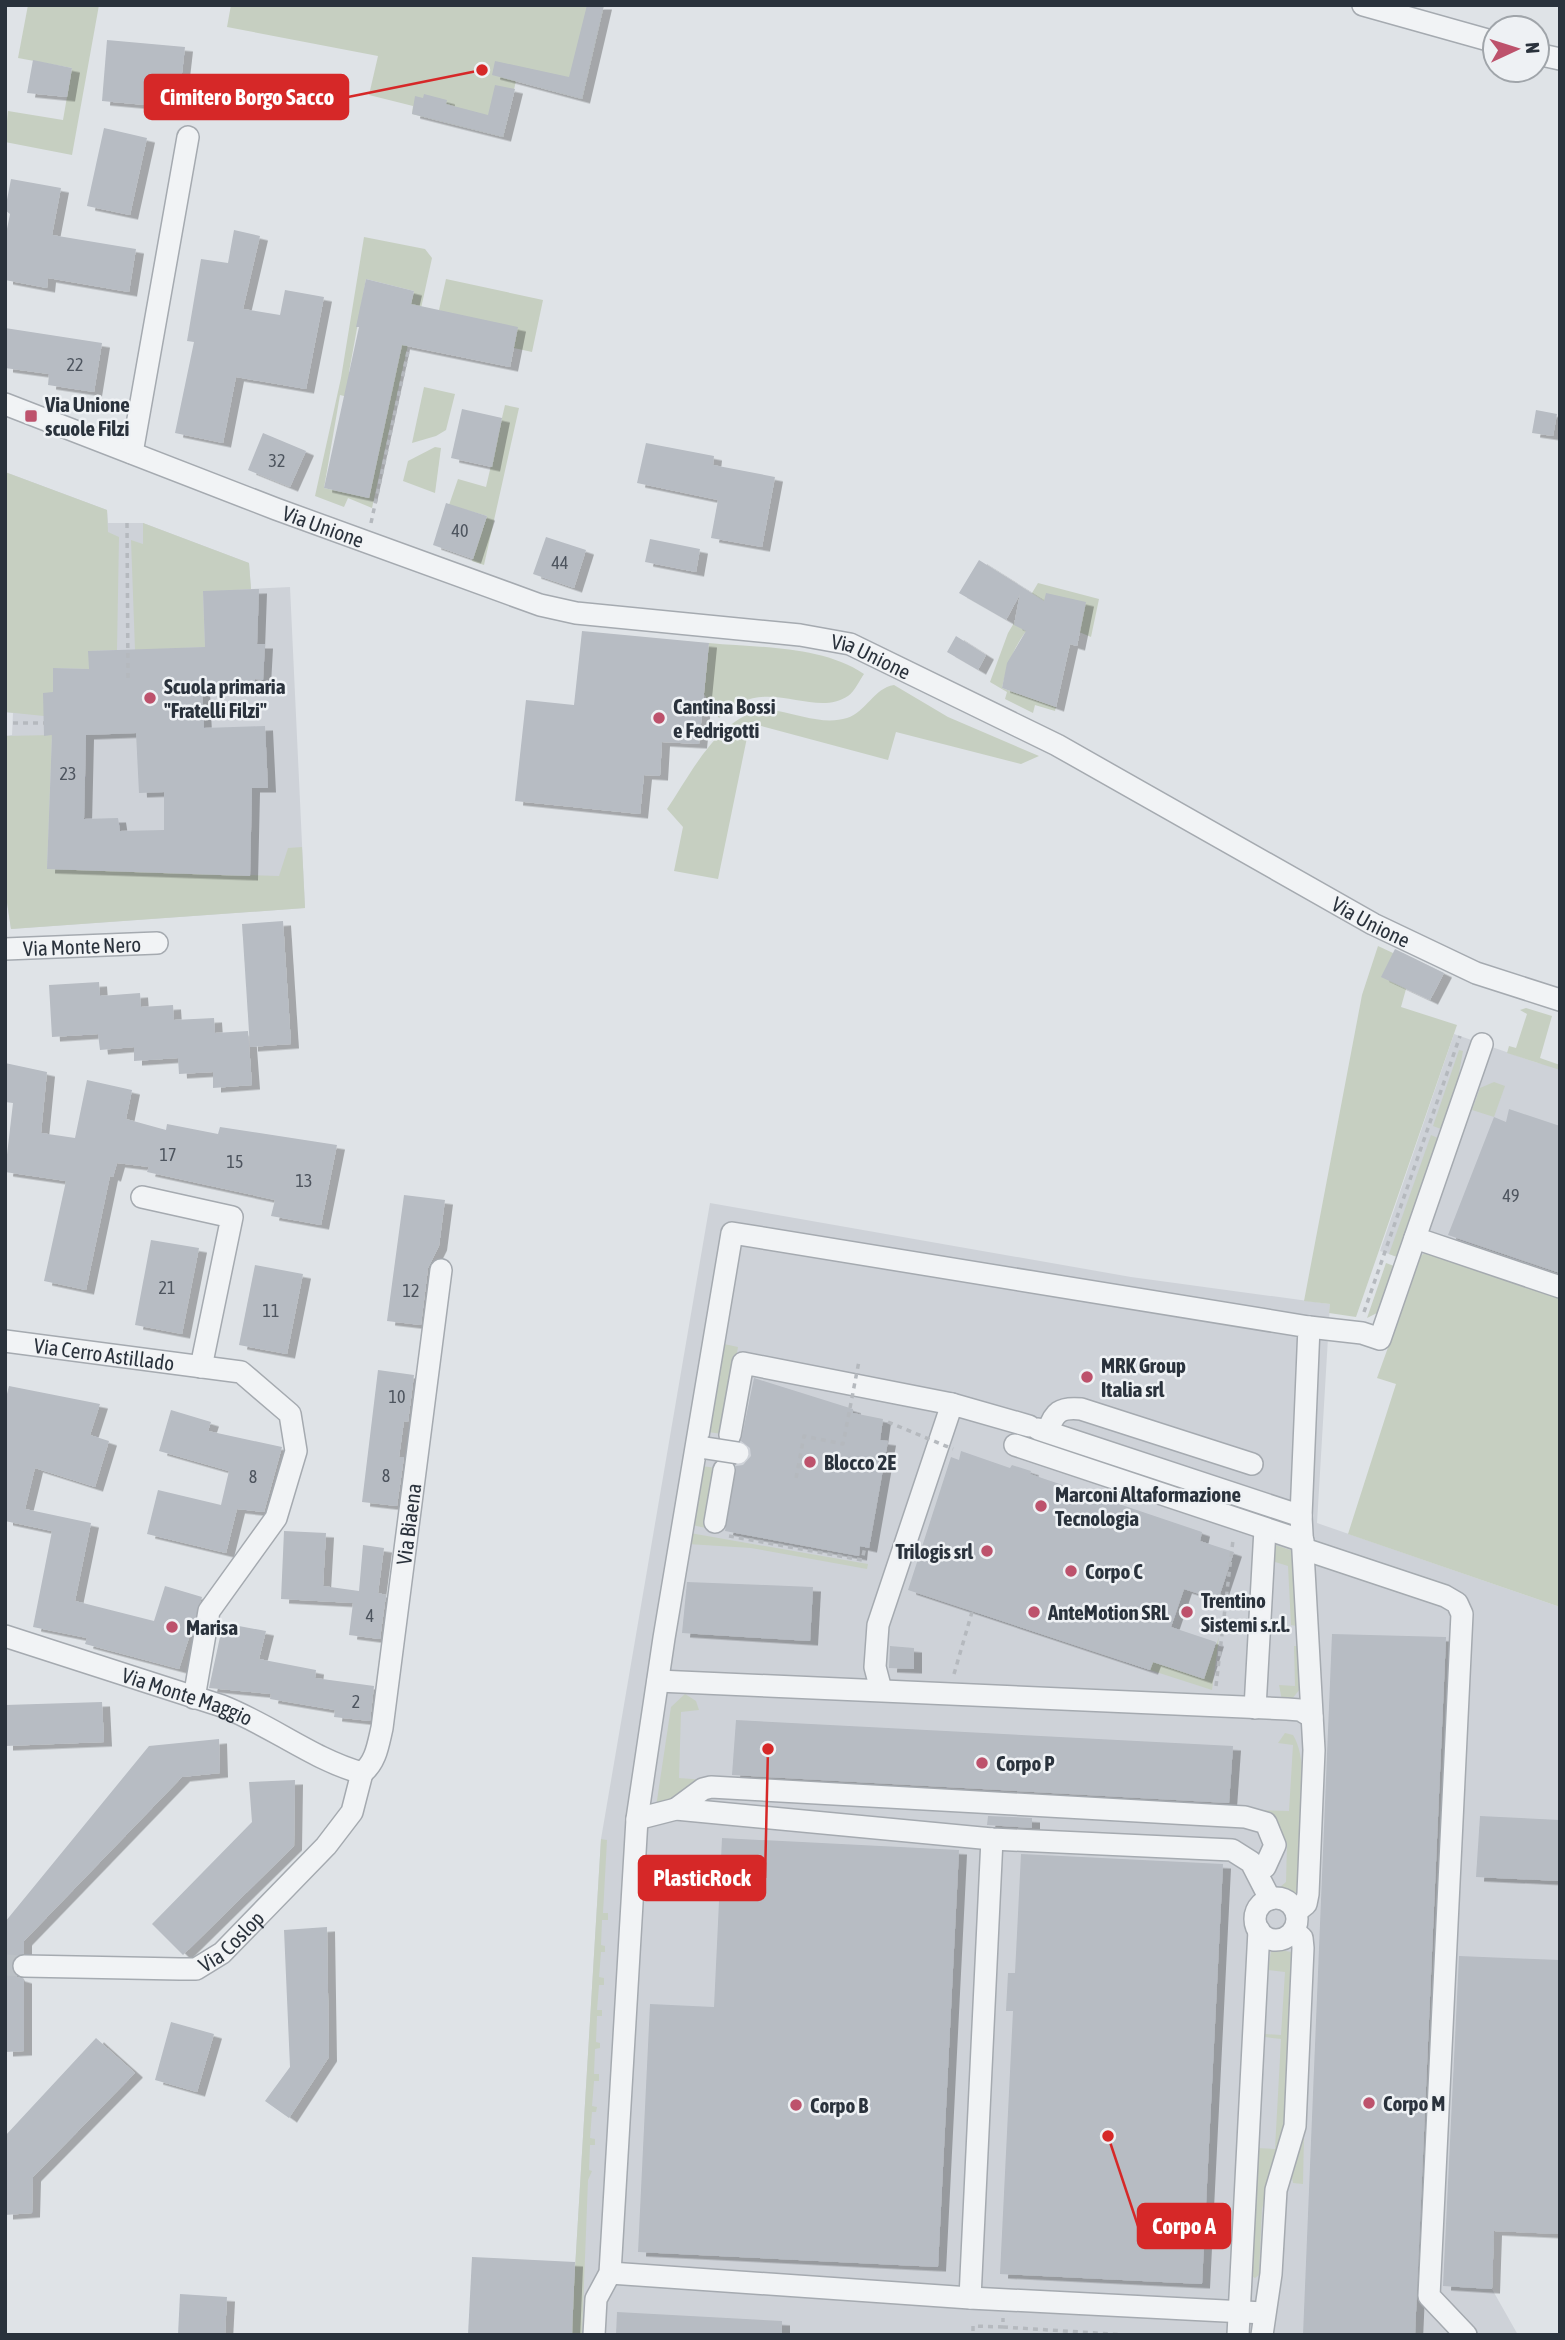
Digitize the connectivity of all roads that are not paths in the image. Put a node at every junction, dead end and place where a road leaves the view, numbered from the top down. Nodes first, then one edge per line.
1 (1363, 5) edge
2 (1481, 38) edge
3 (188, 137) dead end
4 (5, 404) edge
5 (132, 453) junction
6 (157, 943) dead end
7 (5, 949) edge
8 (1560, 1000) edge
9 (1482, 1044) dead end
10 (142, 1196) dead end
11 (1415, 1238) junction
12 (441, 1270) dead end
13 (1560, 1287) edge
14 (1309, 1327) junction
15 (5, 1341) edge
16 (201, 1367) junction
17 (951, 1404) junction
18 (1038, 1429) junction
19 (1015, 1445) dead end
20 (701, 1447) junction
21 (1252, 1464) dead end
22 (724, 1470) dead end
23 (1301, 1516) junction
24 (716, 1528) road end
25 (1265, 1529) junction
26 (1303, 1545) junction
27 (5, 1636) edge
28 (658, 1681) junction
29 (881, 1690) junction
30 (194, 1698) junction
31 (1255, 1708) junction
32 (1312, 1717) junction
33 (362, 1773) junction
34 (676, 1809) junction
35 (637, 1819) junction
36 (992, 1839) junction
37 (1254, 1866) junction
38 (1270, 1899) junction
39 (1295, 1922) junction
40 (1259, 1930) junction
41 (24, 1966) tunnel mouth
42 (610, 2273) junction
43 (970, 2298) junction
44 (1238, 2312) junction
45 (1264, 2313) junction
46 (594, 2335) edge
47 (1238, 2335) edge
48 (1262, 2335) edge
49 (1466, 2335) edge

1 - 2 street
3 - 5 street
4 - 5 street, Via Unione
5 - 8 street, Via Unione
6 - 7 street, Via Monte Nero
9 - 11 street
10 - 16 street, Via Cerro Astillado
11 - 13 street
11 - 14 street
12 - 33 street, Via Biaena
14 - 20 street
14 - 23 street
15 - 16 street, Via Cerro Astillado
16 - 30 street, Via Cerro Astillado
17 - 18 street
17 - 20 street, bridge
17 - 29 street
18 - 21 street
18 - 23 street
19 - 25 street
20 - 28 street
22 - 24 street
23 - 26 street
25 - 26 street
25 - 31 street
26 - 32 street
26 - 49 street
27 - 30 street, Via Monte Maggio
28 - 29 street
28 - 35 street
29 - 31 street
30 - 33 street, Via Monte Maggio
31 - 32 street
32 - 39 street
33 - 41 street, Via Coslop
34 - 35 street
34 - 36 street
34 - 37 street
35 - 42 street
36 - 37 street
36 - 43 street
37 - 38 street
38 - 39 street
38 - 40 street
39 - 40 street
39 - 45 street
40 - 44 street
42 - 43 street
42 - 46 street
43 - 44 street
44 - 45 street
44 - 47 street
45 - 48 street

